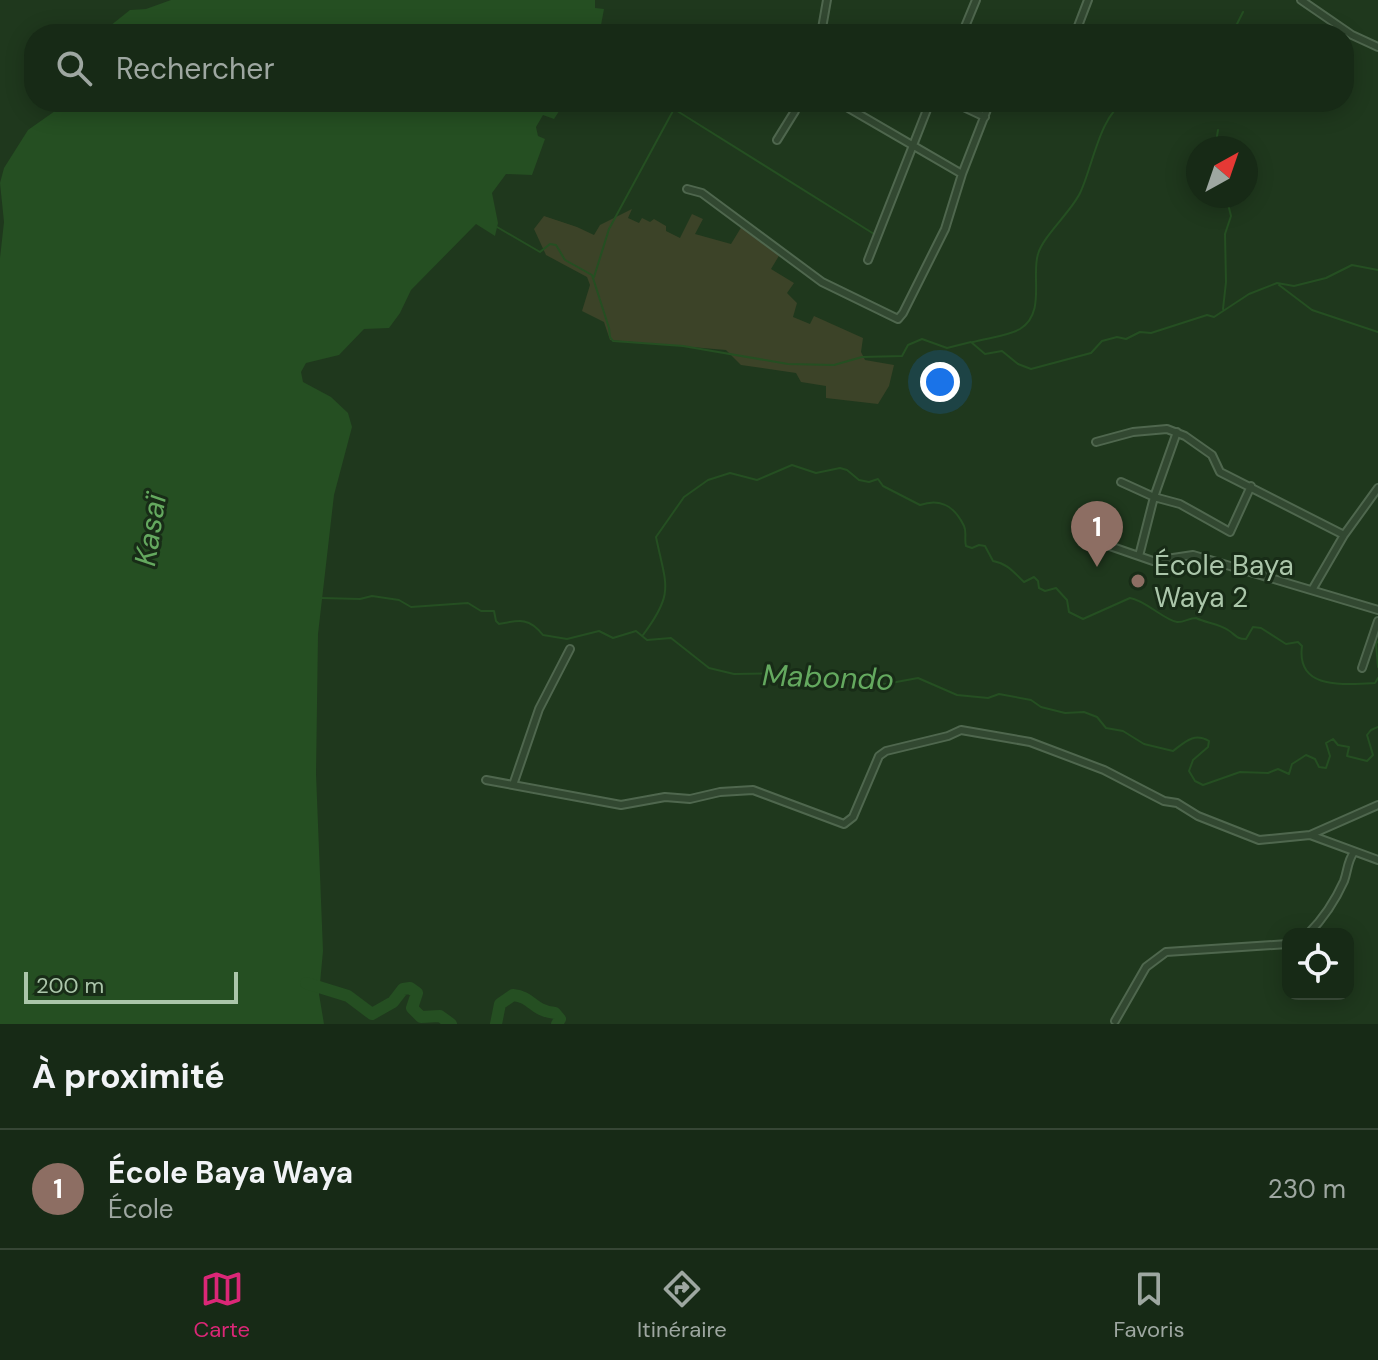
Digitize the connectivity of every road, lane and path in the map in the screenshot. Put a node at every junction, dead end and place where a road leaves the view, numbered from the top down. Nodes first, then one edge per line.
1 (827, 0) edge
2 (976, 0) edge
3 (1088, 0) edge
4 (1301, 0) edge
5 (823, 24) edge
6 (966, 24) edge
7 (1079, 24) edge
8 (1336, 24) edge
9 (1354, 36) edge
10 (1378, 47) edge
11 (792, 112) edge
12 (855, 112) edge
13 (926, 112) edge
14 (974, 112) edge
15 (987, 112) edge
16 (985, 117) junction
17 (777, 140) dead end
18 (912, 146) junction
19 (962, 174) junction
20 (687, 189) dead end
21 (868, 260) dead end
22 (1177, 432) junction
23 (1096, 442) dead end
24 (1121, 482) dead end
25 (1251, 486) junction
26 (1378, 488) edge
27 (1154, 497) junction
28 (1078, 535) dead end
29 (1344, 535) junction
30 (1139, 556) junction
31 (1312, 590) junction
32 (1378, 610) edge
33 (1378, 621) edge
34 (570, 649) dead end
35 (1362, 668) dead end
36 (486, 780) dead end
37 (513, 785) junction
38 (1378, 805) edge
39 (1310, 835) junction
40 (1354, 852) junction
41 (1378, 860) edge
42 (1314, 928) edge
43 (1282, 944) edge
44 (1115, 1021) dead end

1 - 5 street
2 - 6 street
3 - 7 street
4 - 8 street
9 - 10 street
11 - 17 street
12 - 18 street
13 - 18 street
14 - 16 street
15 - 16 street
16 - 19 street
18 - 19 street
18 - 21 street
19 - 20 street
22 - 23 street
22 - 25 street
22 - 27 street
24 - 27 street
25 - 27 street
25 - 29 street
26 - 29 street
27 - 30 street
28 - 30 street
29 - 31 street
30 - 31 street
31 - 32 street
33 - 35 street
34 - 37 street
36 - 37 street
37 - 39 street
38 - 39 street
39 - 40 street
40 - 41 street
40 - 42 street
43 - 44 street

